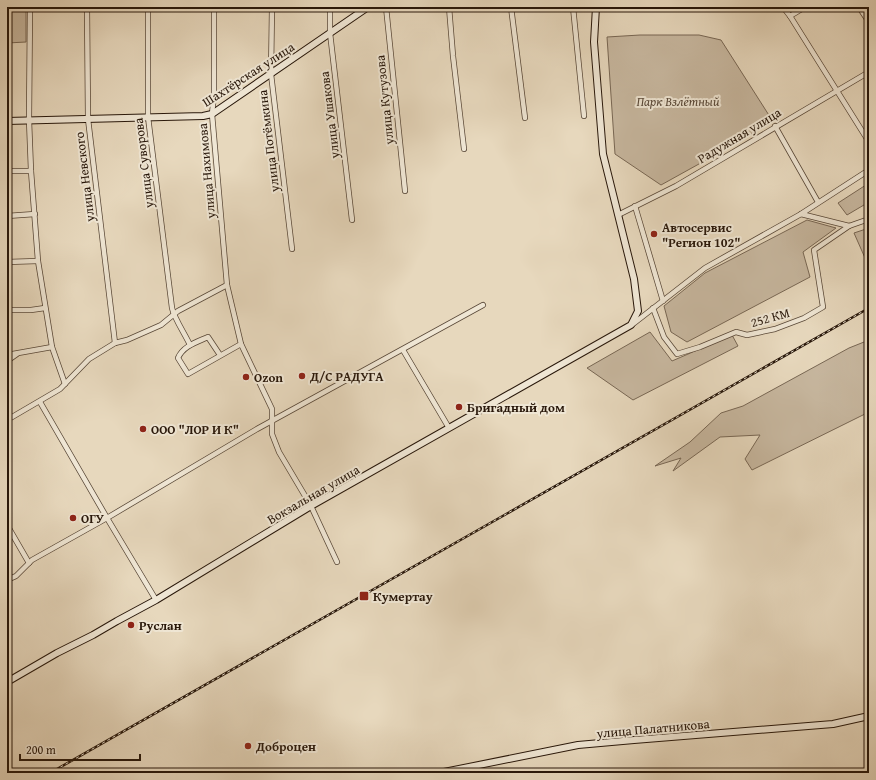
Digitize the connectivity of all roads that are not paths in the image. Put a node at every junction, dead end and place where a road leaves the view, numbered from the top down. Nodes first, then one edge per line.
1 (30, 7) edge
2 (87, 7) edge
3 (148, 7) edge
4 (214, 7) edge
5 (272, 7) edge
6 (330, 7) edge
7 (368, 7) edge
8 (386, 7) edge
9 (449, 7) edge
10 (511, 7) edge
11 (573, 7) edge
12 (596, 7) edge
13 (783, 7) edge
14 (805, 7) edge
15 (859, 7) edge
16 (790, 16) junction
17 (869, 22) edge
18 (330, 33) junction
19 (869, 72) edge
20 (271, 74) junction
21 (837, 91) junction
22 (212, 114) junction
23 (584, 116) dead end
24 (148, 117) junction
25 (525, 118) dead end
26 (88, 119) junction
27 (29, 120) junction
28 (7, 121) edge
29 (775, 126) junction
30 (869, 142) edge
31 (464, 149) dead end
32 (869, 170) edge
33 (7, 171) edge
34 (31, 171) junction
35 (405, 190) dead end
36 (818, 202) junction
37 (635, 206) junction
38 (35, 214) junction
39 (801, 214) junction
40 (618, 215) junction
41 (7, 216) edge
42 (869, 219) edge
43 (352, 220) dead end
44 (849, 226) junction
45 (292, 249) dead end
46 (38, 261) junction
47 (7, 262) edge
48 (228, 286) junction
49 (663, 301) junction
50 (483, 305) dead end
51 (45, 308) junction
52 (653, 308) junction
53 (7, 310) edge
54 (174, 316) junction
55 (631, 325) junction
56 (115, 343) junction
57 (242, 344) junction
58 (190, 345) junction
59 (52, 347) junction
60 (403, 350) junction
61 (18, 353) junction
62 (7, 355) edge
63 (220, 355) junction
64 (7, 360) edge
65 (65, 384) junction
66 (40, 402) junction
67 (7, 420) edge
68 (272, 422) junction
69 (449, 428) junction
70 (311, 506) junction
71 (107, 518) junction
72 (7, 525) edge
73 (337, 562) dead end
74 (29, 563) junction
75 (7, 580) edge
76 (156, 600) junction
77 (7, 682) edge
78 (869, 716) edge
79 (458, 771) edge
80 (443, 773) edge

1 - 27 street
2 - 26 street, улица Невского
3 - 24 street, улица Суворова
4 - 22 street, улица Нахимова
5 - 20 street, улица Потёмкина
6 - 18 street, улица Ушакова
7 - 18 main road, Шахтёрская улица
8 - 35 street, улица Кутузова
9 - 31 street
10 - 25 street
11 - 23 street
12 - 40 main road
13 - 16 street
14 - 16 street
15 - 17 street
16 - 21 street
18 - 20 main road, Шахтёрская улица
18 - 43 street, улица Ушакова
19 - 21 street, Радужная улица
20 - 22 main road, Шахтёрская улица
20 - 45 street, улица Потёмкина
21 - 29 street, Радужная улица
21 - 30 street
22 - 24 main road, Шахтёрская улица
22 - 48 street, улица Нахимова
24 - 26 main road, Шахтёрская улица
24 - 54 street, улица Суворова
26 - 27 main road, Шахтёрская улица
26 - 56 street, улица Невского
27 - 28 main road, Шахтёрская улица
27 - 34 street
29 - 36 street
29 - 37 street, Радужная улица
32 - 36 street
33 - 34 street
34 - 38 street
36 - 39 street
37 - 40 street, Радужная улица
37 - 49 street
38 - 41 street
38 - 46 street
39 - 44 street
39 - 49 street
40 - 55 main road
42 - 44 street
44 - 52 street, 252 КМ
46 - 47 street
46 - 51 street
48 - 54 street
48 - 57 street, улица Нахимова
49 - 52 street
50 - 60 street
51 - 53 street
51 - 59 street
52 - 55 street
54 - 56 street
54 - 58 street
55 - 69 main road, Вокзальная улица
56 - 65 street
57 - 63 street
57 - 68 street, улица Нахимова
58 - 63 street
58 - 63 street
59 - 61 street
59 - 65 street
60 - 68 street
60 - 69 street
61 - 62 street
61 - 64 street
65 - 66 street
66 - 67 street
66 - 71 street
68 - 70 street, улица Нахимова
68 - 71 street
69 - 70 main road, Вокзальная улица
70 - 73 street, улица Нахимова
70 - 76 main road, Вокзальная улица
71 - 74 street
71 - 76 street
72 - 74 street
74 - 75 street
76 - 77 main road, Вокзальная улица
78 - 79 main road, улица Палатникова
79 - 80 main road, улица Палатникова

